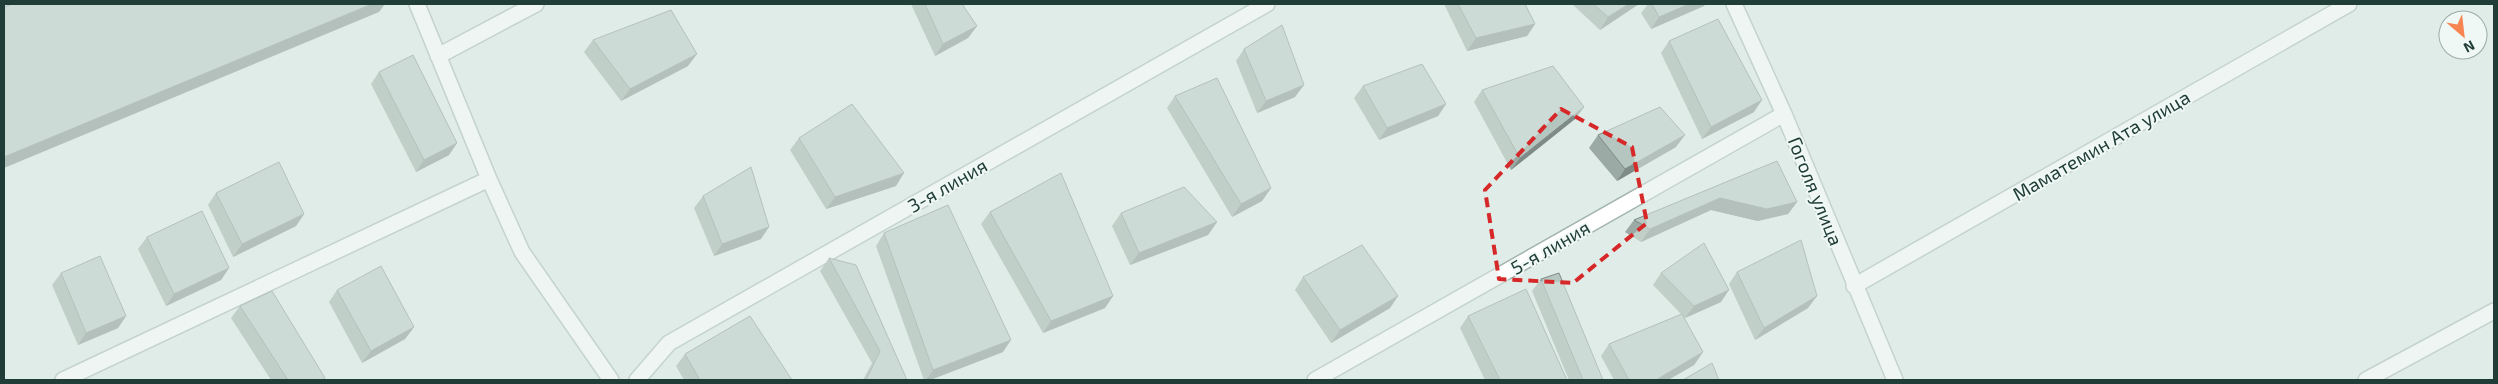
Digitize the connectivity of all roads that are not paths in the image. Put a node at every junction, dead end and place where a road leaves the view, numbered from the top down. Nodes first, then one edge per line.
1 (417, 4) edge
2 (536, 4) edge
3 (1267, 4) edge
4 (1734, 4) edge
5 (2349, 4) edge
6 (438, 56) junction
7 (1784, 114) junction
8 (489, 179) junction
9 (1854, 286) junction
10 (2494, 311) edge
11 (63, 380) edge
12 (612, 380) edge
13 (637, 380) edge
14 (1315, 380) edge
15 (1895, 380) edge
16 (2366, 380) edge

1 - 6 street
2 - 6 street
3 - 13 street, 3-я линия
4 - 7 street, Гоголя улица
5 - 9 street, Маматемин Ата улица
6 - 8 street
7 - 9 street, Гоголя улица
7 - 14 street, 5-я линия
8 - 11 street
8 - 12 street
9 - 15 street, Гоголя улица
10 - 16 street

